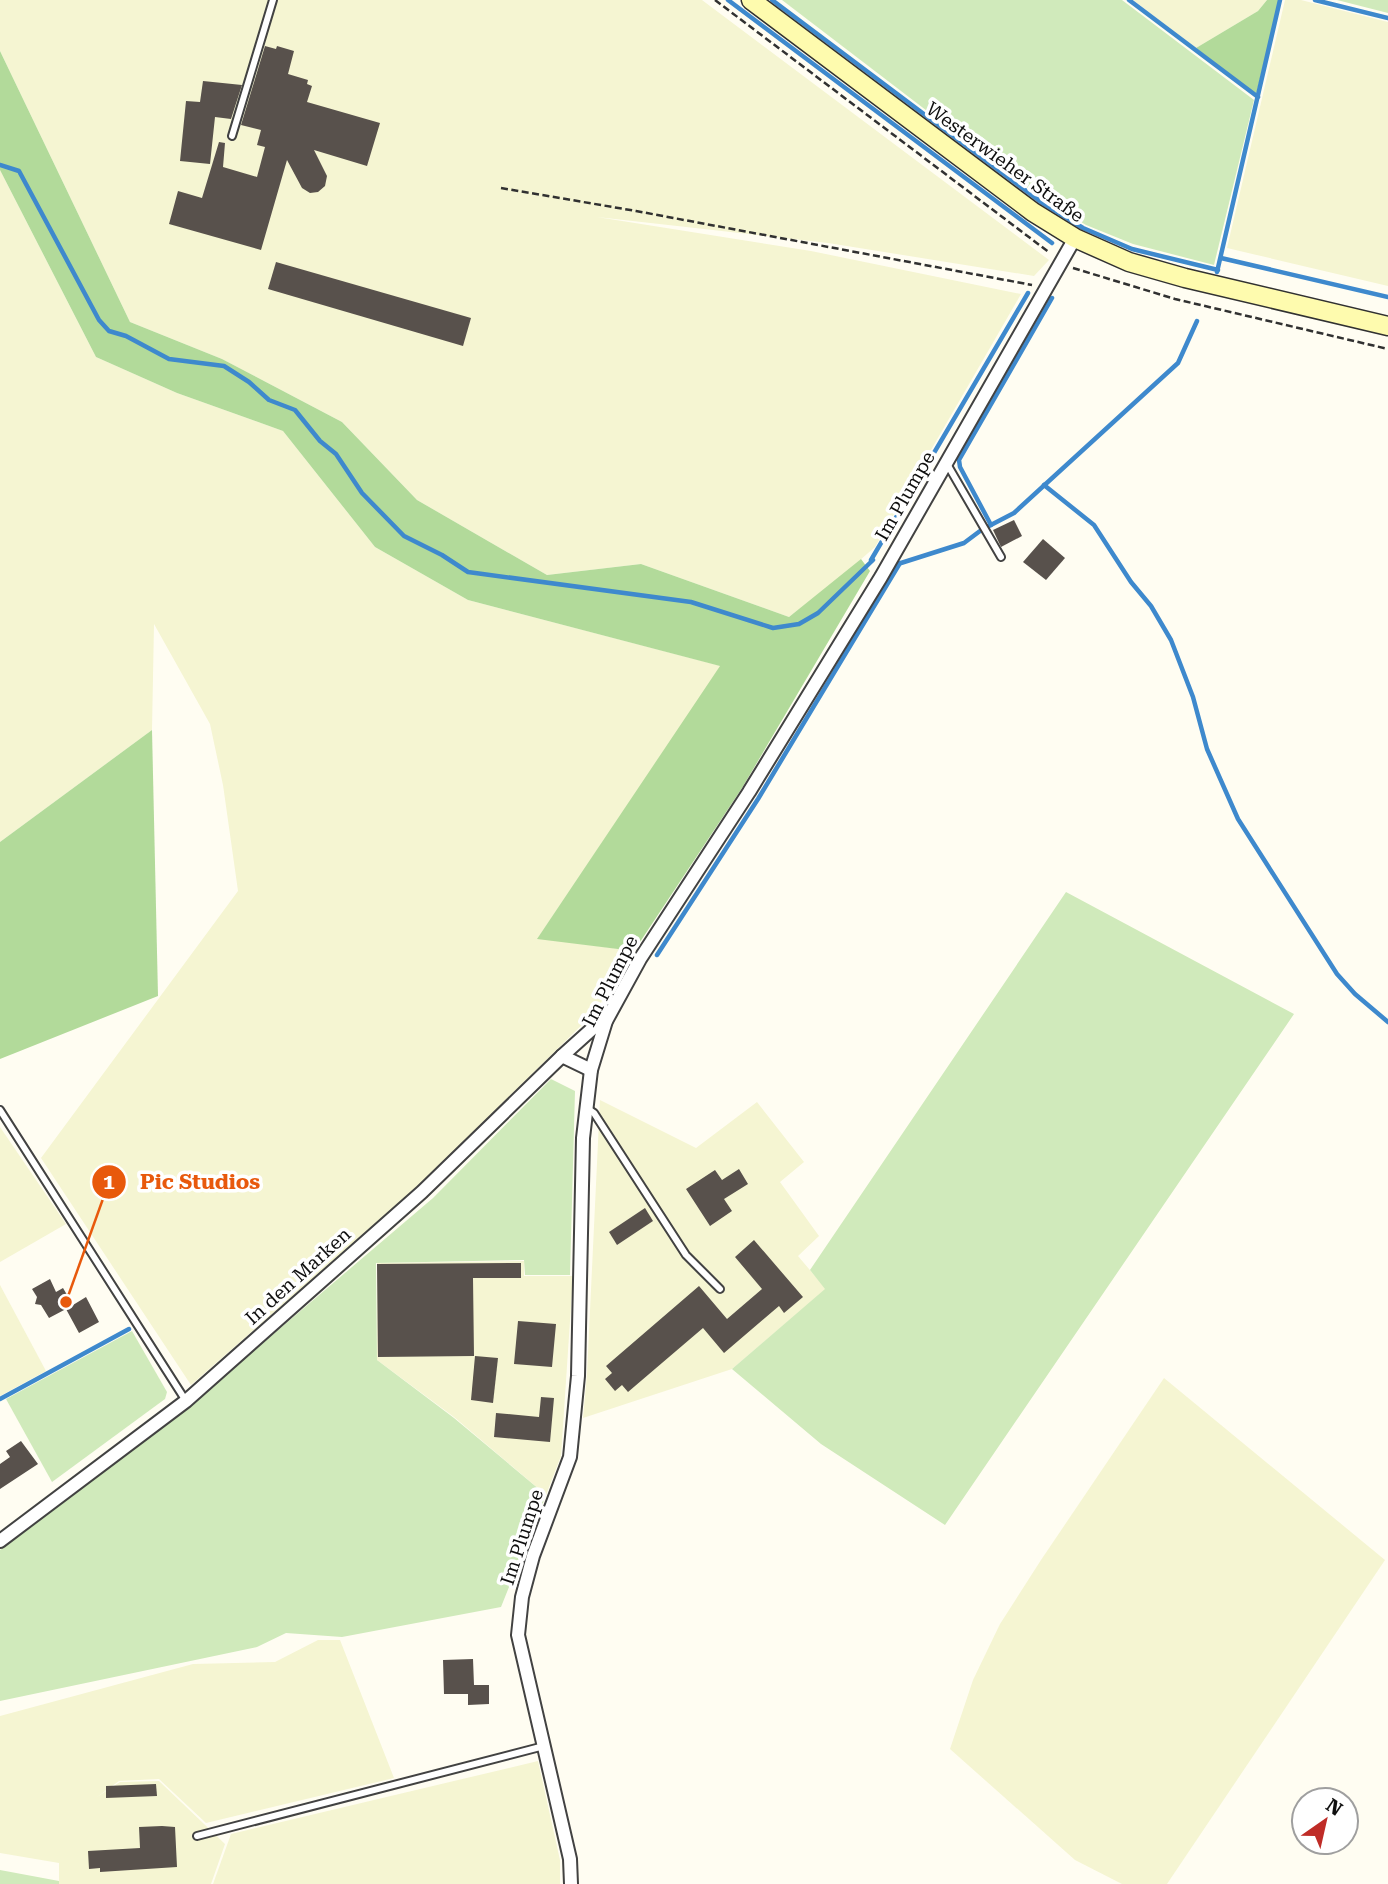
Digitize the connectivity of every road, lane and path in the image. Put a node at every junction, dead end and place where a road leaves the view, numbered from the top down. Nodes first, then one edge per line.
1 (273, 0) edge
2 (715, 0) edge
3 (751, 0) edge
4 (232, 136) dead end
5 (501, 188) dead end
6 (1075, 238) junction
7 (1061, 261) junction
8 (1047, 285) junction
9 (1388, 326) edge
10 (1388, 349) edge
11 (946, 462) junction
12 (1001, 557) dead end
13 (606, 1021) junction
14 (562, 1056) junction
15 (591, 1070) junction
16 (586, 1108) junction
17 (0, 1110) edge
18 (720, 1289) dead end
19 (186, 1401) junction
20 (0, 1541) edge
21 (544, 1746) junction
22 (197, 1836) dead end
23 (571, 1884) edge

1 - 4 lane
2 - 7 path
3 - 6 main road, Westerwieher Straße
5 - 8 path
6 - 7 street, Im Plumpe
6 - 9 main road, Westerwieher Straße
7 - 8 street, Im Plumpe
7 - 10 path
8 - 11 street, Im Plumpe
11 - 12 lane
11 - 13 street, Im Plumpe
13 - 14 street, In den Marken
13 - 15 street, Im Plumpe
14 - 15 street
14 - 19 street, In den Marken
15 - 16 street, Im Plumpe
16 - 18 lane
16 - 21 street, Im Plumpe
17 - 19 lane
19 - 20 street, In den Marken
21 - 22 lane
21 - 23 street, Im Plumpe

